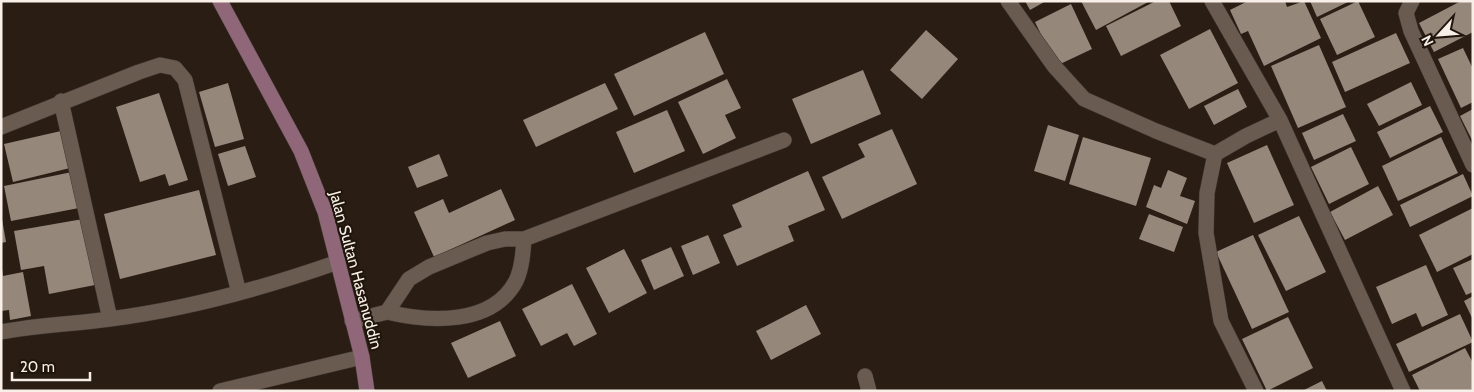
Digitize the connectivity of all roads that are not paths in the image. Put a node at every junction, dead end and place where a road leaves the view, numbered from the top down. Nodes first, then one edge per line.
1 (220, 1) edge
2 (1008, 1) edge
3 (1212, 1) edge
4 (1412, 1) edge
5 (61, 101) junction
6 (1280, 120) junction
7 (1, 127) edge
8 (784, 140) dead end
9 (1215, 154) junction
10 (1473, 165) edge
11 (524, 239) junction
12 (338, 262) junction
13 (239, 293) junction
14 (387, 312) junction
15 (110, 319) junction
16 (352, 321) junction
17 (1, 332) edge
18 (362, 357) junction
19 (1255, 390) edge
20 (220, 391) edge
21 (367, 391) edge
22 (1403, 391) edge

1 - 12 street, Jalan Sultan Hasanuddin
2 - 9 street
3 - 6 street
4 - 10 street
5 - 7 street
5 - 13 street
5 - 15 street
6 - 9 street
6 - 22 street
8 - 11 street
9 - 19 street
11 - 14 street
11 - 14 street
12 - 13 street
12 - 16 street, Jalan Sultan Hasanuddin
13 - 15 street
14 - 16 street
15 - 17 street
16 - 18 street, Jalan Sultan Hasanuddin
18 - 20 street
18 - 21 street, Jalan Sultan Hasanuddin

